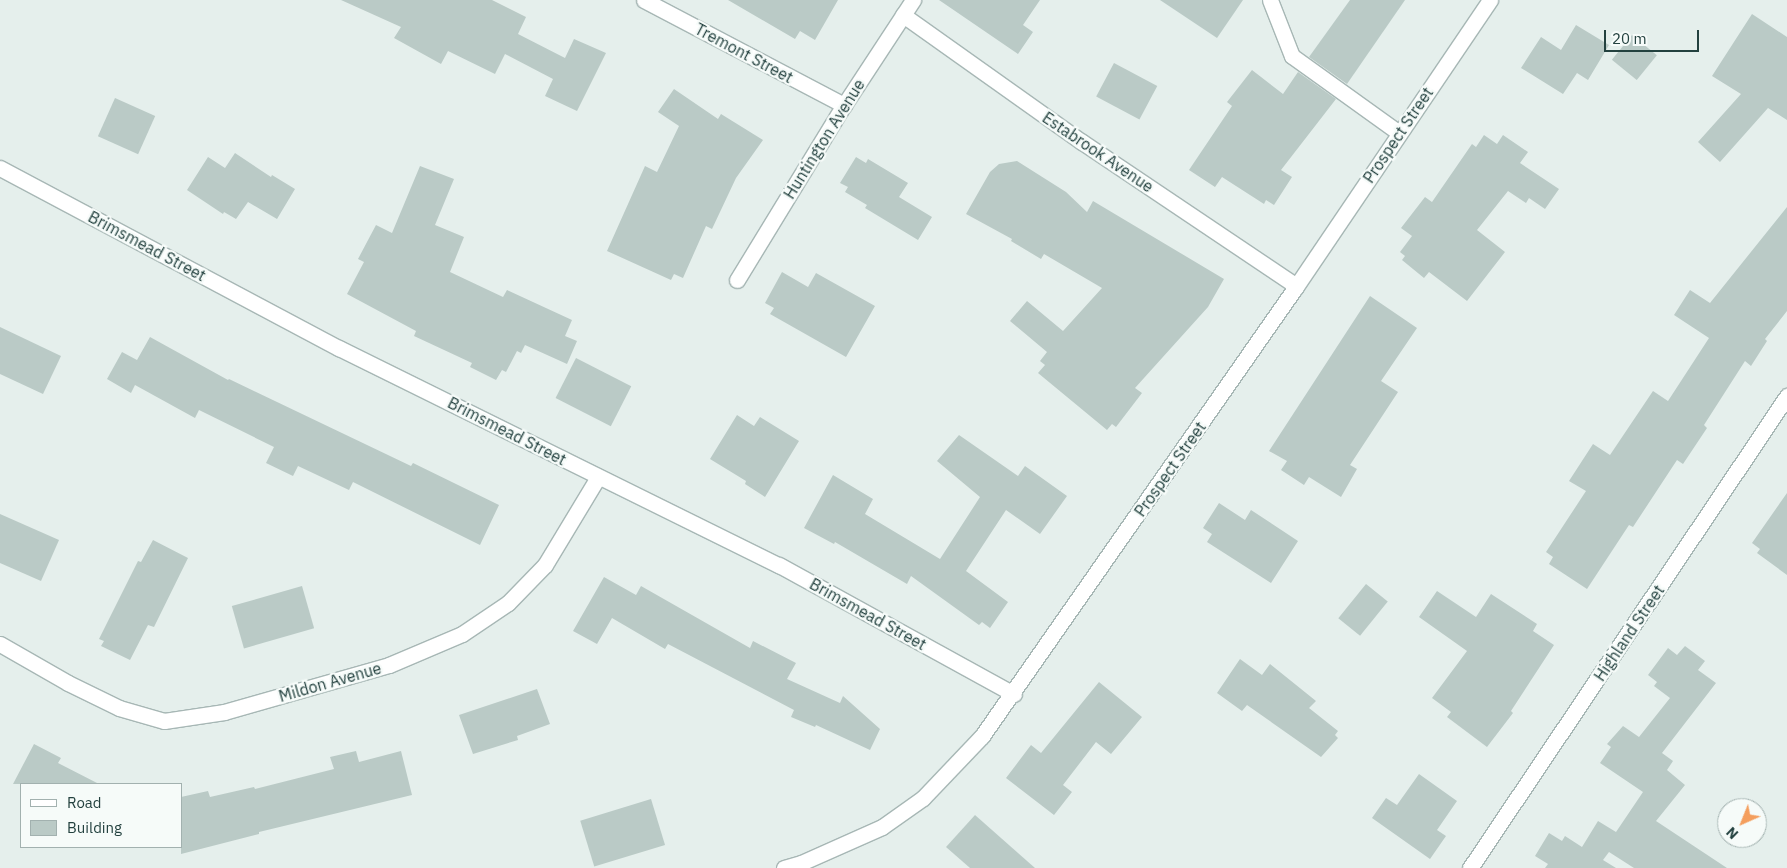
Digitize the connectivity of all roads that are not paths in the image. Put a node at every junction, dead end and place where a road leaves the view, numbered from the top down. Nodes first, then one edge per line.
1 (644, 0) edge
2 (913, 0) edge
3 (1270, 0) edge
4 (1490, 0) edge
5 (903, 15) junction
6 (844, 105) junction
7 (1399, 133) junction
8 (0, 168) edge
9 (737, 280) dead end
10 (1296, 286) junction
11 (1787, 396) edge
12 (598, 477) junction
13 (0, 644) edge
14 (1014, 694) junction
15 (784, 868) edge
16 (1470, 868) edge

1 - 6 street, Tremont Street
2 - 5 street, Huntington Avenue
3 - 7 street
4 - 7 street, Prospect Street
5 - 6 street, Huntington Avenue
5 - 10 street, Estabrook Avenue
6 - 9 street, Huntington Avenue
7 - 10 street, Prospect Street
8 - 12 street, Brimsmead Street
10 - 14 street, Prospect Street
11 - 16 street, Highland Street
12 - 13 street, Mildon Avenue
12 - 14 street, Brimsmead Street
14 - 15 street, Prospect Street

